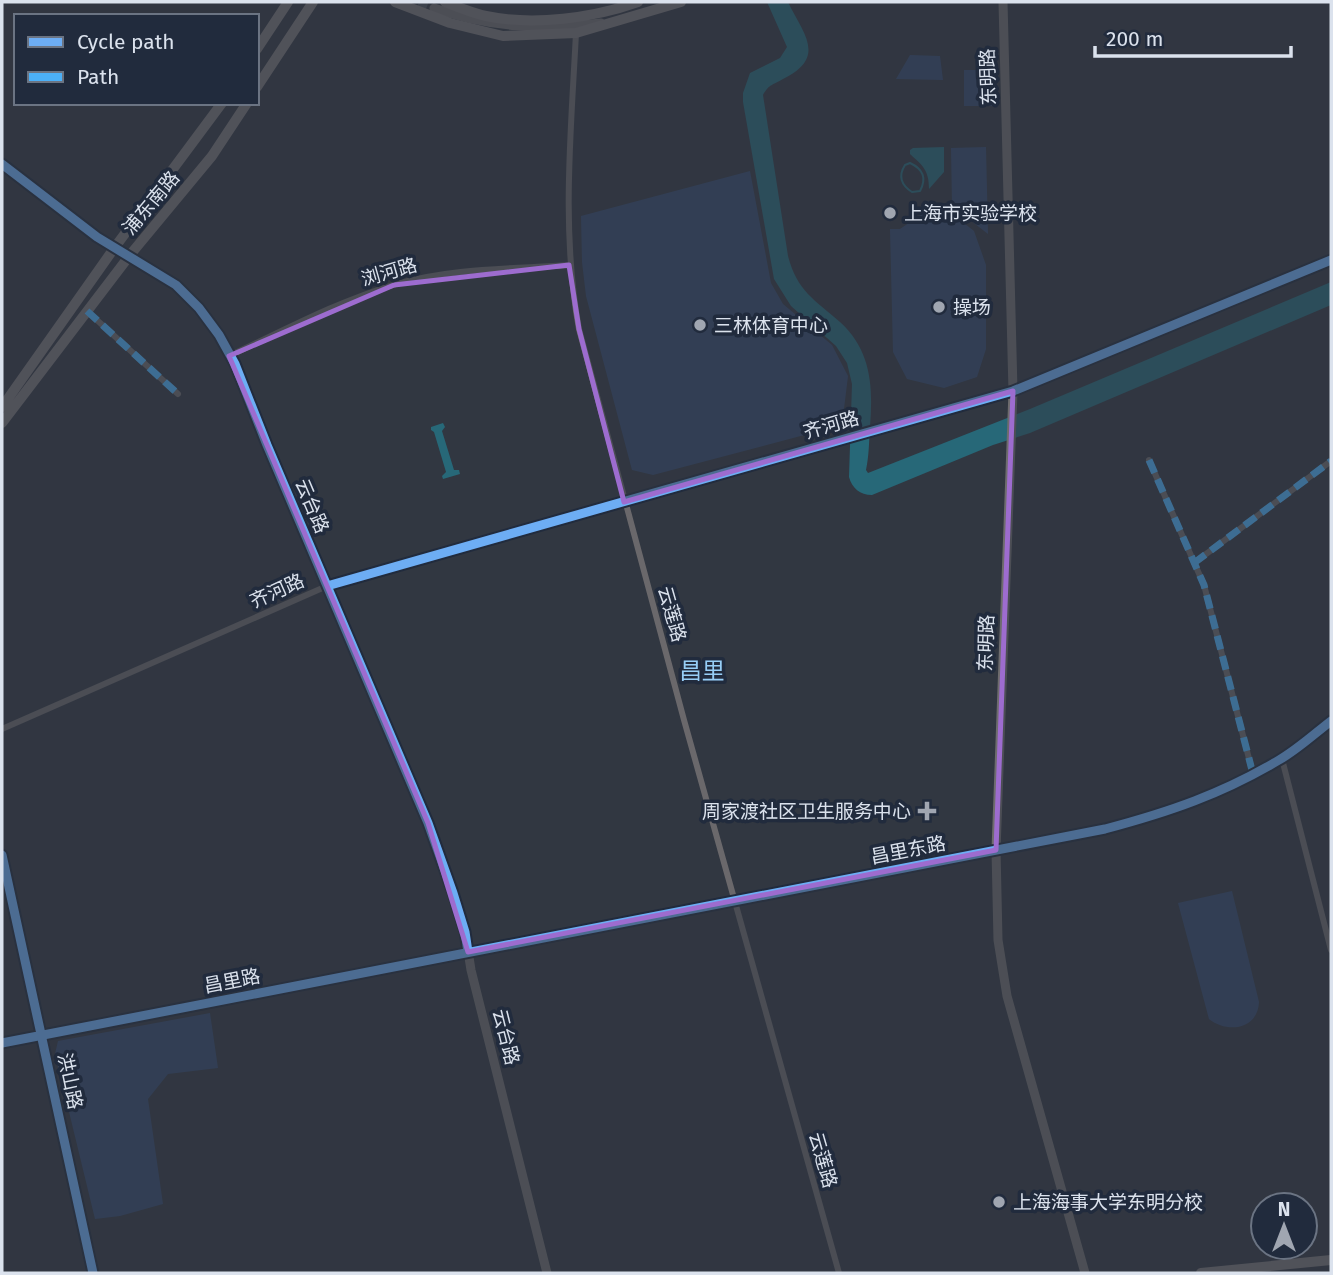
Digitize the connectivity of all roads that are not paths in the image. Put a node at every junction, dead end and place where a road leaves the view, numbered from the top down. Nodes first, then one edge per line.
1 (288, 2) edge
2 (313, 2) edge
3 (395, 2) edge
4 (444, 2) edge
5 (638, 2) edge
6 (681, 2) edge
7 (1003, 2) edge
8 (434, 8) dead end
9 (625, 19) junction
10 (576, 33) junction
11 (259, 47) edge
12 (259, 84) edge
13 (221, 105) edge
14 (246, 105) edge
15 (2, 164) edge
16 (115, 247) junction
17 (130, 255) junction
18 (1331, 260) edge
19 (569, 265) junction
20 (87, 311) junction
21 (229, 356) junction
22 (1013, 391) junction
23 (178, 394) dead end
24 (2, 407) edge
25 (2, 423) edge
26 (1149, 460) dead end
27 (1331, 461) edge
28 (624, 502) junction
29 (1194, 563) junction
30 (327, 586) junction
31 (1331, 721) edge
32 (2, 729) edge
33 (1282, 759) junction
34 (1253, 774) junction
35 (996, 850) junction
36 (2, 855) edge
37 (735, 900) junction
38 (1331, 950) edge
39 (468, 952) junction
40 (42, 1036) junction
41 (2, 1044) edge
42 (1331, 1260) edge
43 (93, 1273) edge
44 (547, 1273) edge
45 (839, 1273) edge
46 (1085, 1273) edge
47 (1201, 1273) edge

1 - 11 main road
2 - 12 main road
3 - 10 main road
4 - 5 main road
6 - 9 main road
7 - 22 street, 东明路
8 - 9 street
9 - 10 main road
10 - 19 street, 云莲路
13 - 16 main road, 浦东南路
14 - 17 main road, 浦东南路
15 - 16 street, 云台路
16 - 17 street, 云台路
16 - 24 main road, 浦东南路
17 - 20 main road, 浦东南路
17 - 21 street, 云台路
18 - 22 street, 齐河路
19 - 21 street, 浏河路
19 - 28 street, 云莲路
20 - 23 street
20 - 25 main road, 浦东南路
21 - 30 street, 云台路
22 - 28 street, 齐河路
22 - 35 street, 东明路
26 - 29 street
27 - 29 street
28 - 30 street, 齐河路
28 - 37 street, 云莲路
29 - 34 street
30 - 32 street, 齐河路
30 - 39 street, 云台路
31 - 33 street, 昌里东路
33 - 34 street, 昌里东路
33 - 38 street
34 - 35 street, 昌里东路
35 - 37 street, 昌里东路
35 - 46 street, 东明路
36 - 40 street, 洪山路
37 - 39 street, 昌里东路
37 - 45 street, 云莲路
39 - 40 street, 昌里路
39 - 44 street, 云台路
40 - 41 street, 昌里路
40 - 43 street, 洪山路
42 - 47 main road

